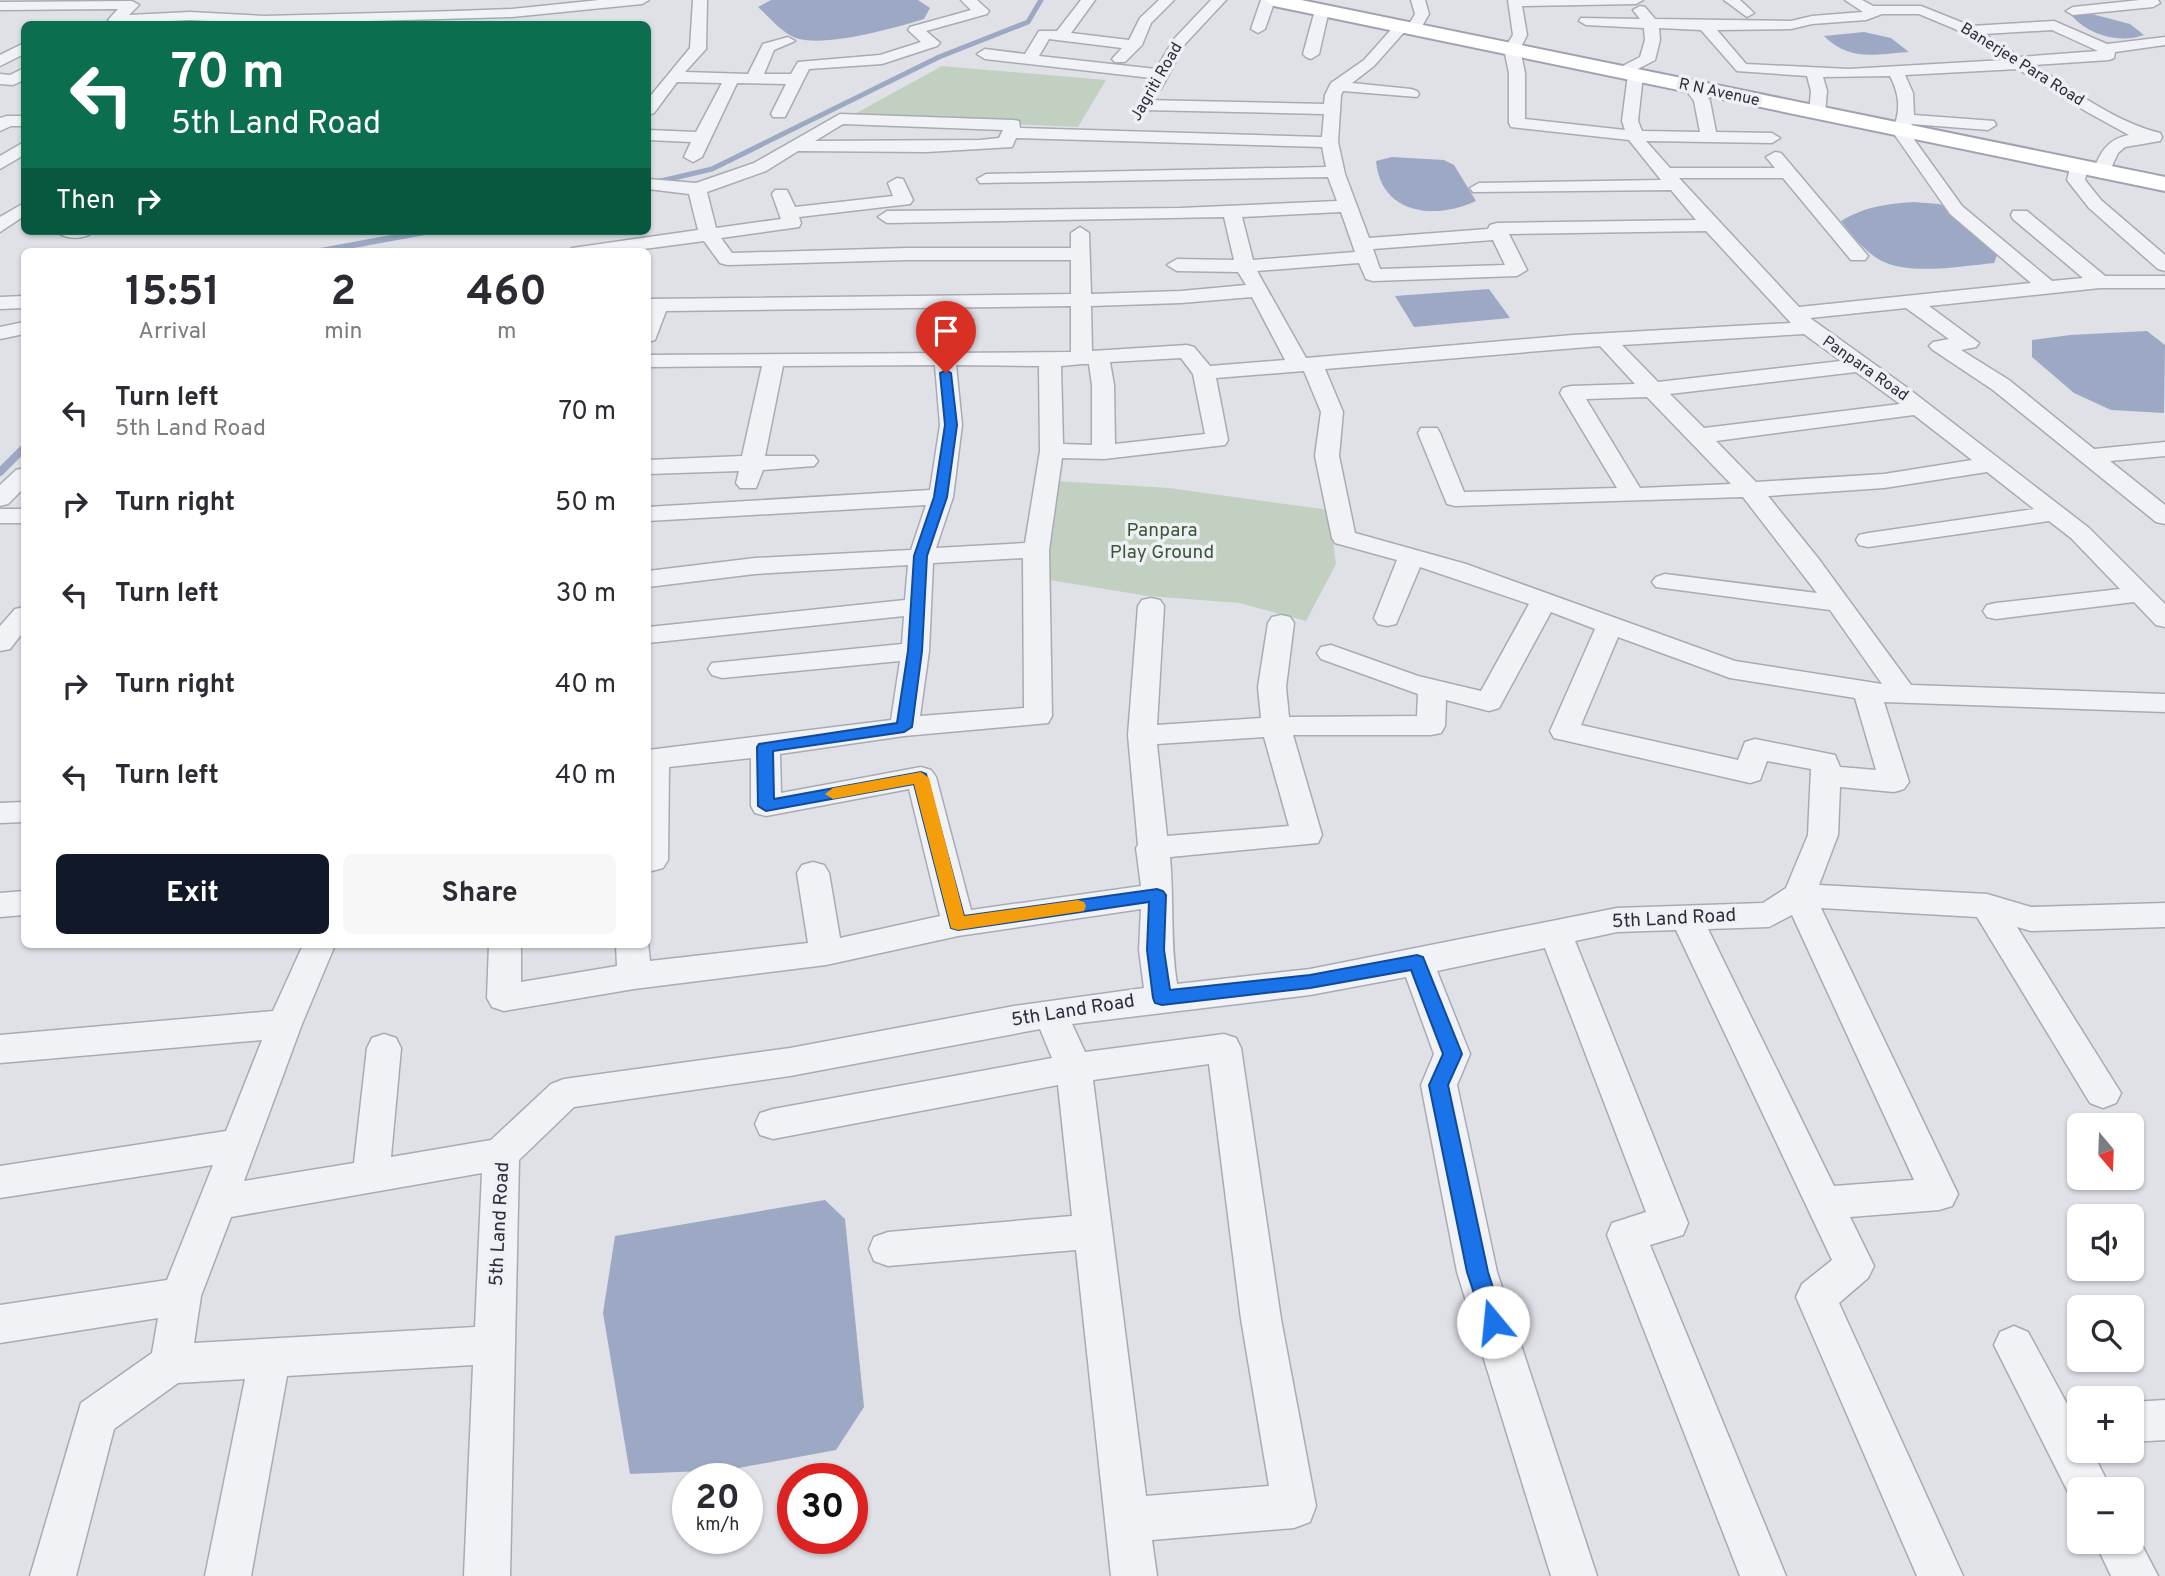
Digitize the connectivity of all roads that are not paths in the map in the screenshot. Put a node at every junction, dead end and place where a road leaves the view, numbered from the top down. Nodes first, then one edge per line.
1 (212, 0) edge
2 (353, 0) edge
3 (484, 0) edge
4 (634, 0) edge
5 (700, 0) edge
6 (968, 0) edge
7 (1088, 0) edge
8 (1167, 0) edge
9 (1219, 0) edge
10 (1268, 0) edge
11 (1274, 0) edge
12 (1418, 0) edge
13 (1630, 0) edge
14 (1636, 0) edge
15 (1731, 0) edge
16 (1852, 0) edge
17 (435, 1) edge
18 (59, 3) edge
19 (136, 3) edge
20 (2155, 3) edge
21 (0, 6) edge
22 (1322, 10) junction
23 (1878, 11) junction
24 (2073, 11) dead end
25 (1747, 13) dead end
26 (422, 16) junction
27 (555, 17) edge
28 (332, 18) junction
29 (202, 19) edge
30 (455, 20) edge
31 (112, 21) edge
32 (141, 21) edge
33 (252, 21) edge
34 (291, 21) edge
35 (367, 21) edge
36 (1586, 21) dead end
37 (1651, 23) junction
38 (1705, 26) junction
39 (1258, 29) dead end
40 (1407, 29) junction
41 (1968, 31) junction
42 (1061, 36) junction
43 (0, 41) edge
44 (788, 41) dead end
45 (2165, 41) edge
46 (21, 44) edge
47 (1134, 45) junction
48 (21, 47) edge
49 (2105, 49) junction
50 (1511, 50) junction
51 (985, 54) dead end
52 (1311, 54) dead end
53 (1030, 58) junction
54 (0, 61) edge
55 (2018, 63) junction
56 (1112, 68) junction
57 (1895, 72) junction
58 (1627, 73) junction
59 (1161, 74) junction
60 (1814, 74) junction
61 (21, 75) edge
62 (672, 77) junction
63 (732, 78) junction
64 (754, 78) junction
65 (0, 79) edge
66 (797, 79) junction
67 (1337, 86) junction
68 (1692, 87) junction
69 (1411, 94) dead end
70 (1143, 105) junction
71 (651, 106) edge
72 (1332, 109) junction
73 (1817, 113) junction
74 (779, 114) dead end
75 (21, 121) edge
76 (1903, 125) junction
77 (1988, 125) dead end
78 (0, 126) edge
79 (1010, 133) junction
80 (651, 135) edge
81 (1127, 136) junction
82 (1636, 136) junction
83 (1709, 137) junction
84 (2156, 137) edge
85 (702, 138) junction
86 (1772, 138) dead end
87 (1330, 142) junction
88 (795, 146) junction
89 (21, 150) edge
90 (693, 157) dead end
91 (0, 164) edge
92 (2079, 168) junction
93 (1336, 172) junction
94 (2101, 173) junction
95 (986, 179) dead end
96 (1670, 179) junction
97 (897, 183) dead end
98 (651, 184) edge
99 (2165, 184) edge
100 (1479, 188) dead end
101 (697, 189) junction
102 (781, 194) dead end
103 (1348, 206) junction
104 (21, 210) edge
105 (1232, 212) junction
106 (789, 213) junction
107 (2020, 215) dead end
108 (1079, 216) junction
109 (887, 218) dead end
110 (1712, 225) junction
111 (0, 228) edge
112 (21, 231) edge
113 (1499, 234) junction
114 (709, 235) junction
115 (610, 248) edge
116 (1080, 254) junction
117 (1857, 257) dead end
118 (1367, 259) junction
119 (1177, 265) dead end
120 (2165, 265) edge
121 (1245, 266) junction
122 (2100, 282) junction
123 (2165, 282) edge
124 (2047, 287) junction
125 (1259, 290) junction
126 (1081, 300) junction
127 (21, 302) edge
128 (0, 303) edge
129 (1912, 303) junction
130 (653, 305) edge
131 (1801, 321) junction
132 (21, 329) edge
133 (0, 333) edge
134 (1605, 339) junction
135 (1090, 357) junction
136 (946, 358) junction
137 (774, 360) junction
138 (1050, 360) junction
139 (651, 361) edge
140 (1305, 364) junction
141 (1860, 365) junction
142 (1204, 373) junction
143 (1650, 390) junction
144 (1919, 408) junction
145 (1429, 433) dead end
146 (1698, 436) junction
147 (2165, 449) edge
148 (1052, 450) junction
149 (1104, 452) junction
150 (2089, 456) junction
151 (806, 461) dead end
152 (1992, 464) junction
153 (752, 465) junction
154 (651, 467) edge
155 (21, 478) edge
156 (1749, 490) junction
157 (1632, 495) junction
158 (941, 497) junction
159 (0, 499) edge
160 (743, 508) junction
161 (2054, 513) junction
162 (651, 514) edge
163 (0, 516) edge
164 (21, 516) edge
165 (2165, 517) edge
166 (1868, 540) dead end
167 (1036, 550) junction
168 (921, 556) junction
169 (1411, 556) junction
170 (651, 579) edge
171 (1665, 582) dead end
172 (2140, 594) junction
173 (1545, 599) junction
174 (1837, 603) junction
175 (1151, 606) dead end
176 (918, 607) junction
177 (1996, 611) dead end
178 (0, 613) edge
179 (21, 614) edge
180 (21, 618) edge
181 (1387, 618) dead end
182 (2165, 619) edge
183 (1280, 623) dead end
184 (1609, 626) junction
185 (651, 635) edge
186 (0, 643) edge
187 (915, 651) junction
188 (1331, 653) dead end
189 (722, 669) dead end
190 (1432, 688) junction
191 (1867, 691) junction
192 (1903, 694) junction
193 (2165, 703) edge
194 (904, 727) junction
195 (1276, 727) junction
196 (1142, 735) junction
197 (765, 747) junction
198 (651, 760) edge
199 (1826, 776) junction
200 (21, 812) edge
201 (0, 813) edge
202 (1151, 848) junction
203 (651, 860) edge
204 (813, 873) dead end
205 (1157, 895) junction
206 (1799, 895) junction
207 (21, 903) edge
208 (0, 905) edge
209 (1987, 906) junction
210 (2165, 915) edge
211 (1686, 918) junction
212 (958, 924) junction
213 (1556, 933) junction
214 (318, 948) edge
215 (505, 948) edge
216 (826, 953) junction
217 (633, 960) edge
218 (1417, 962) junction
219 (1162, 998) junction
220 (1051, 1014) junction
221 (285, 1024) junction
222 (384, 1048) dead end
223 (0, 1049) edge
224 (1074, 1068) junction
225 (2103, 1093) dead end
226 (773, 1124) dead end
227 (238, 1145) junction
228 (501, 1154) junction
229 (371, 1176) junction
230 (0, 1182) edge
231 (219, 1202) junction
232 (1824, 1203) junction
233 (1094, 1231) junction
234 (888, 1249) dead end
235 (181, 1296) junction
236 (0, 1324) edge
237 (495, 1345) junction
238 (2014, 1345) dead end
239 (270, 1358) junction
240 (171, 1364) junction
241 (2165, 1420) edge
242 (2144, 1421) edge
243 (2067, 1424) edge
244 (1126, 1520) junction
245 (2123, 1554) edge
246 (53, 1576) edge
247 (228, 1576) edge
248 (487, 1576) edge
249 (1134, 1576) edge
250 (1574, 1576) edge
251 (1763, 1576) edge
252 (1940, 1576) edge
253 (2135, 1576) edge

1 - 29 street
2 - 28 street
3 - 17 street
4 - 27 street
5 - 62 street
6 - 66 street
7 - 42 street
8 - 47 street
9 - 59 street, Jagriti Road
10 - 39 street
11 - 22 main road, R N Avenue
12 - 40 street
13 - 14 street
13 - 37 street
13 - 50 street
15 - 25 street
16 - 23 street, Banerjee Para Road
17 - 26 street
18 - 19 street
18 - 21 street
19 - 31 street
20 - 24 street
22 - 40 main road, R N Avenue
22 - 52 street
23 - 38 street
23 - 41 street, Banerjee Para Road
26 - 30 street
26 - 35 street
27 - 30 street
28 - 34 street
28 - 35 street
29 - 32 street
29 - 33 street
36 - 37 street
37 - 38 street
37 - 58 street
38 - 60 street
40 - 50 main road, R N Avenue
40 - 67 street
41 - 49 street
41 - 55 street, Banerjee Para Road
42 - 47 street
42 - 53 street
43 - 46 street
44 - 64 street
45 - 49 street
47 - 56 street
48 - 54 street
49 - 55 street
50 - 58 main road, R N Avenue
50 - 82 street
51 - 53 street
53 - 56 street
55 - 57 street
55 - 84 street, Banerjee Para Road
56 - 59 street
57 - 60 street
57 - 76 street
58 - 68 main road, R N Avenue
58 - 82 street
59 - 70 street, Jagriti Road
60 - 73 street
61 - 65 street
62 - 63 street
62 - 71 street
63 - 64 street
63 - 85 street
64 - 66 street
66 - 74 street
67 - 69 street
67 - 72 street
68 - 73 main road, R N Avenue
68 - 83 street
70 - 72 street
70 - 81 street, Jagriti Road
72 - 87 street
73 - 76 main road, R N Avenue
75 - 78 street
76 - 77 street
76 - 92 main road, R N Avenue
76 - 124 street
79 - 81 street
79 - 88 street
79 - 88 street
80 - 85 street
81 - 87 street
82 - 83 street
82 - 96 street, Panpara Road
83 - 86 street
84 - 94 street
85 - 90 street
87 - 93 street
88 - 101 street
89 - 91 street
92 - 94 main road, R N Avenue
92 - 120 street
93 - 95 street
93 - 103 street
94 - 99 main road, R N Avenue
96 - 100 street
96 - 110 street, Panpara Road
96 - 117 street
97 - 106 street
98 - 101 street
101 - 114 street
102 - 106 street
103 - 105 street
103 - 118 street
104 - 111 street
105 - 108 street
105 - 121 street
106 - 114 street
107 - 122 street
108 - 109 street
108 - 116 street
110 - 113 street
110 - 131 street, Panpara Road
111 - 112 street
113 - 118 street
113 - 118 street
114 - 115 street
114 - 116 street
116 - 126 street
118 - 121 street
119 - 121 street
121 - 125 street
122 - 123 street
122 - 124 street
124 - 129 street
125 - 126 street
125 - 140 street
126 - 130 street
126 - 135 street
127 - 128 street
129 - 131 street
129 - 150 street
131 - 134 street
131 - 141 street, Panpara Road
132 - 133 street
134 - 140 street
134 - 143 street
135 - 138 street
135 - 142 street
135 - 149 street
136 - 137 street
136 - 138 street
136 - 158 street
137 - 139 street
137 - 153 street
138 - 148 street
140 - 142 street
140 - 169 street
141 - 143 street
141 - 144 street, Panpara Road
142 - 149 street
143 - 146 street
143 - 157 street
144 - 146 street
144 - 152 street, Panpara Road
145 - 157 street
146 - 156 street
147 - 150 street
148 - 149 street
148 - 167 street
150 - 165 street
151 - 153 street
152 - 156 street
152 - 161 street, Panpara Road
153 - 154 street
153 - 160 street
155 - 159 street
156 - 157 street
156 - 174 street
158 - 160 street
158 - 168 street
160 - 162 street
161 - 166 street
161 - 172 street, Panpara Road
163 - 164 street
167 - 168 street
167 - 194 street
168 - 170 street
168 - 176 street
169 - 173 street
169 - 181 street
171 - 174 street
172 - 177 street
172 - 182 street, Panpara Road
173 - 184 street
173 - 190 street
174 - 192 street
175 - 196 street
176 - 185 street
176 - 187 street
178 - 179 street
180 - 186 street
183 - 195 street
184 - 191 street
184 - 199 street
187 - 189 street
187 - 194 street
188 - 190 street
190 - 195 street
191 - 192 street
191 - 199 street
192 - 193 street
194 - 197 street
195 - 196 street
195 - 202 street
196 - 202 street
197 - 198 street
197 - 212 street
198 - 203 street
199 - 206 street
200 - 201 street
202 - 205 street
204 - 216 street
205 - 212 street
205 - 219 street
206 - 209 street
206 - 211 street, 5th Land Road
206 - 232 street
207 - 208 street
209 - 210 street
209 - 225 street
211 - 213 street, 5th Land Road
211 - 232 street
212 - 216 street
213 - 218 street, 5th Land Road
213 - 251 street
214 - 221 street
215 - 217 street
216 - 217 street
218 - 219 street, 5th Land Road
218 - 250 street
219 - 220 street, 5th Land Road
220 - 224 street
220 - 228 street, 5th Land Road
221 - 223 street
221 - 227 street
222 - 229 street
224 - 226 street
224 - 233 street
224 - 244 street
227 - 230 street
227 - 231 street
228 - 229 street
228 - 237 street, 5th Land Road
229 - 231 street
231 - 235 street
232 - 252 street
233 - 234 street
233 - 244 street
235 - 236 street
235 - 240 street
237 - 239 street
237 - 248 street, 5th Land Road
238 - 243 street
239 - 240 street
239 - 247 street
240 - 246 street
241 - 242 street
244 - 249 street
245 - 253 street

